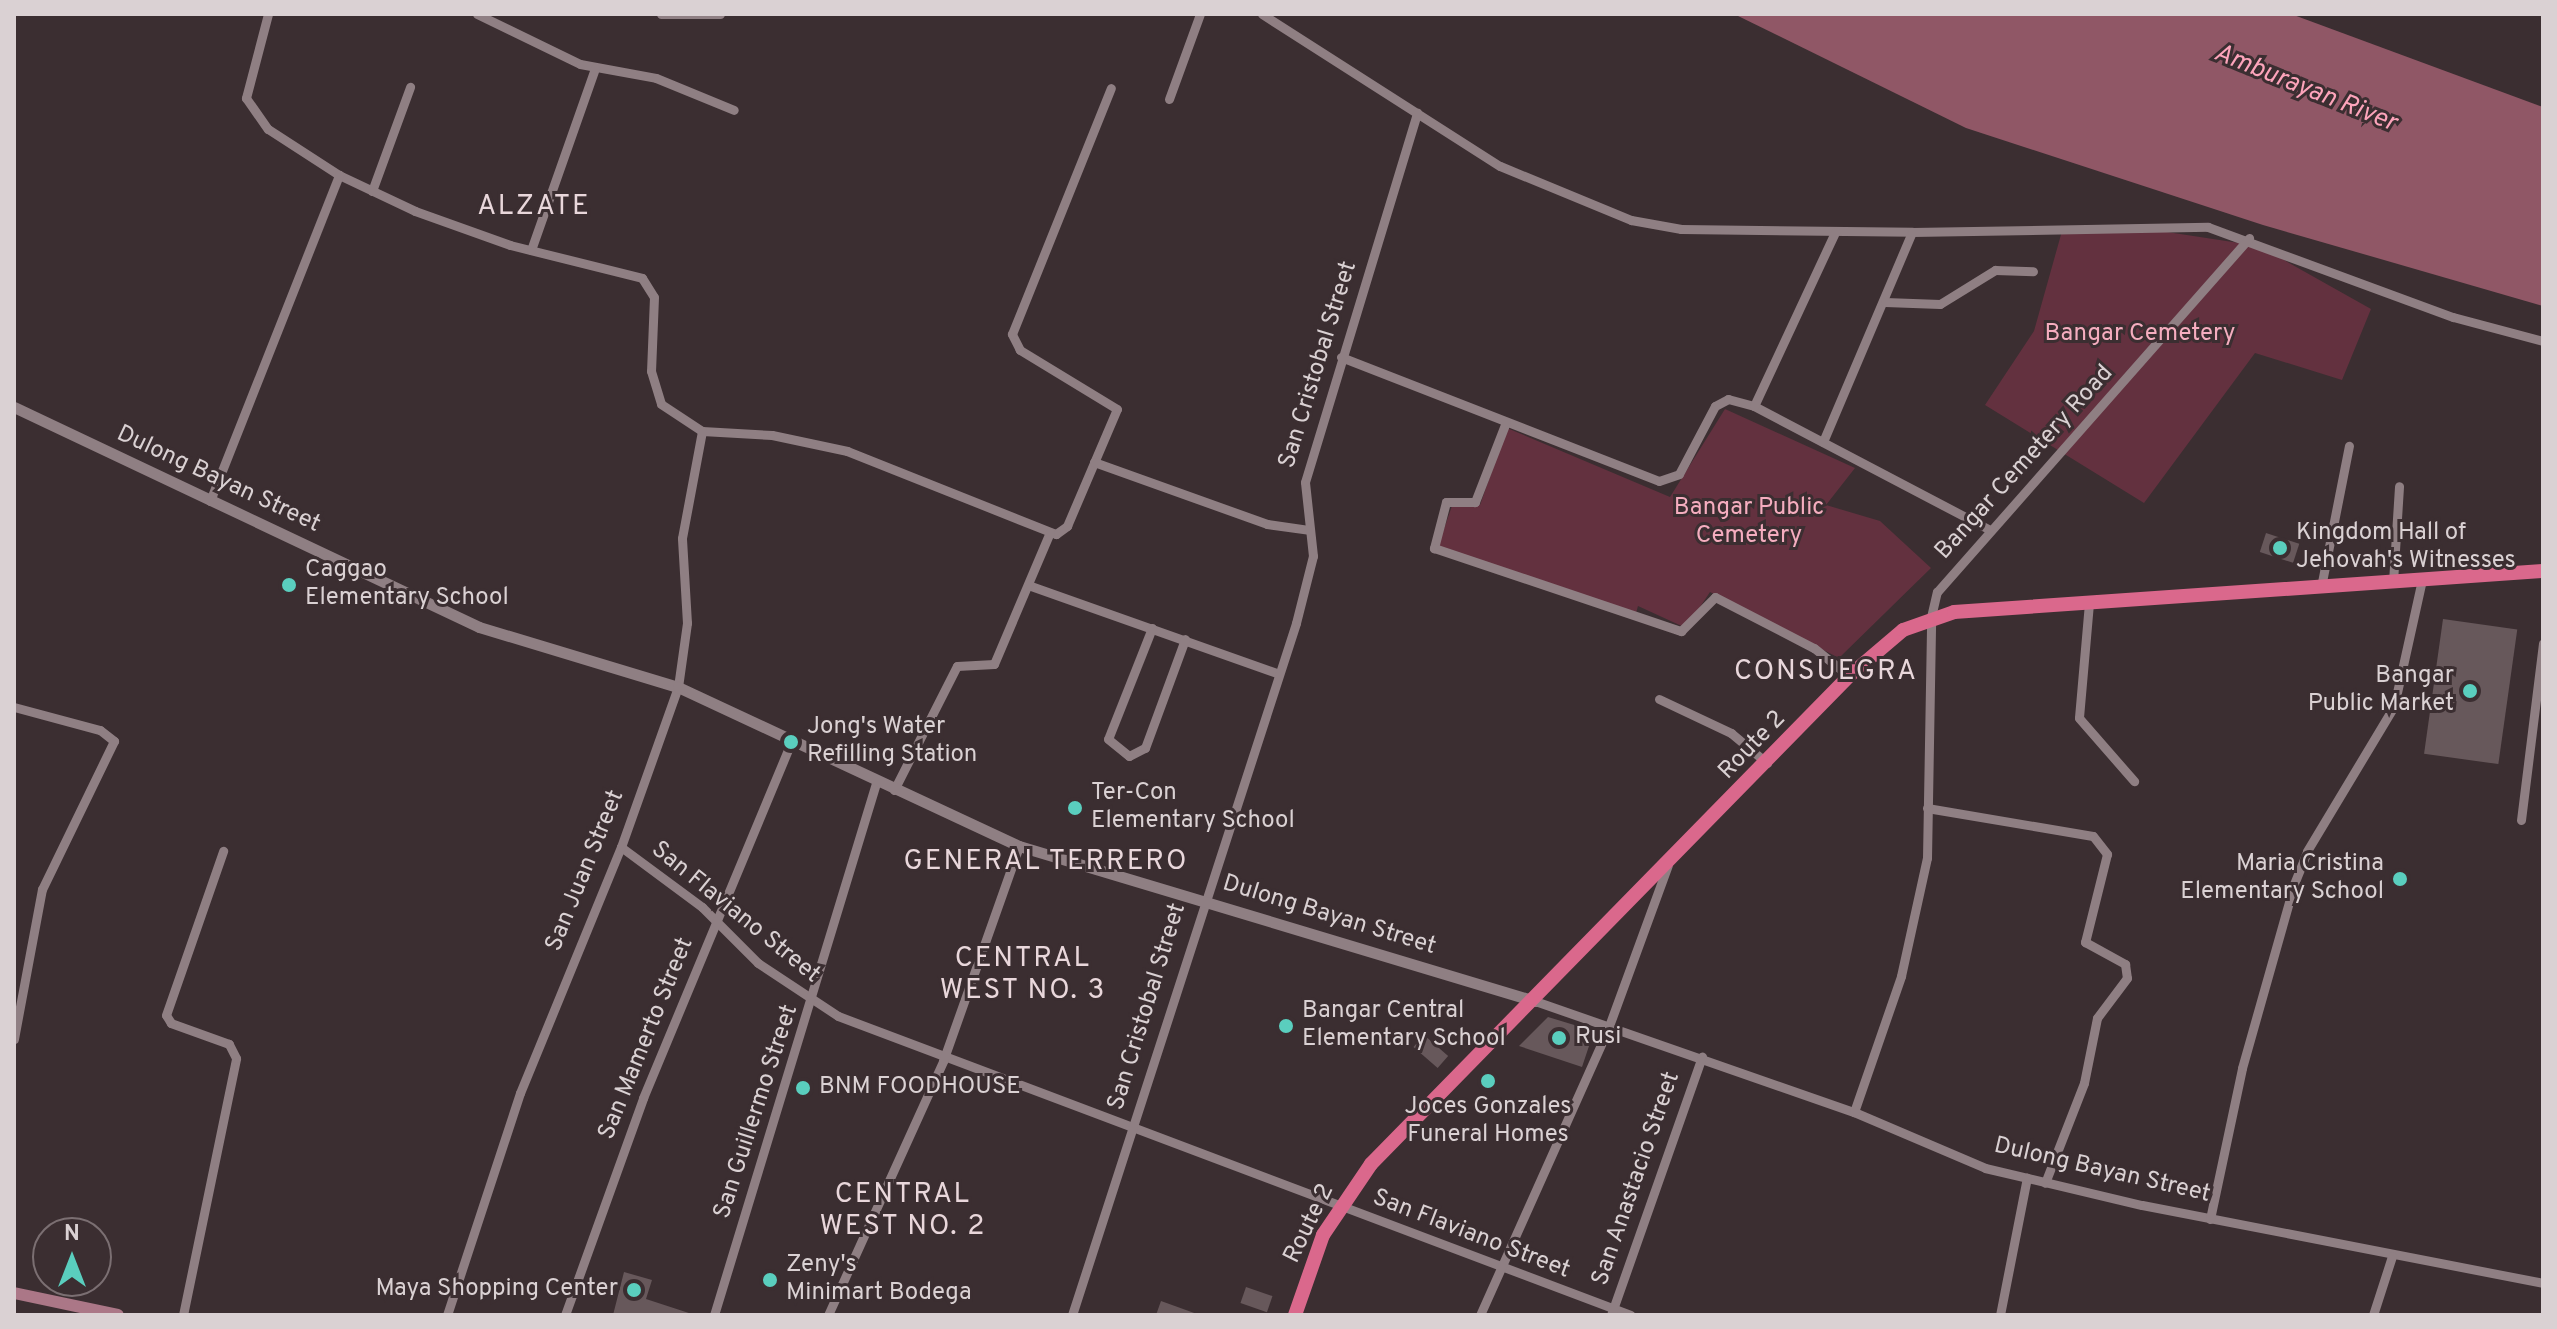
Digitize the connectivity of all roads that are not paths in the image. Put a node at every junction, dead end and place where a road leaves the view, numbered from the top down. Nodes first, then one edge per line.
1 (268, 14) edge
2 (477, 14) edge
3 (661, 14) edge
4 (720, 14) edge
5 (1200, 14) edge
6 (1262, 14) edge
7 (595, 68) junction
8 (410, 87) dead end
9 (1111, 88) dead end
10 (1169, 99) dead end
11 (734, 110) dead end
12 (1417, 113) junction
13 (339, 175) junction
14 (372, 191) junction
15 (1835, 232) junction
16 (1912, 232) junction
17 (2249, 238) junction
18 (531, 250) junction
19 (2033, 271) dead end
20 (1885, 302) junction
21 (2543, 341) edge
22 (1341, 357) junction
23 (1754, 406) junction
24 (14, 407) edge
25 (1506, 422) junction
26 (702, 431) junction
27 (1823, 442) junction
28 (2349, 446) dead end
29 (1094, 462) junction
30 (2399, 486) dead end
31 (210, 501) junction
32 (1309, 530) junction
33 (1990, 530) junction
34 (1050, 532) junction
35 (2543, 571) edge
36 (2422, 580) junction
37 (2393, 582) junction
38 (1028, 585) junction
39 (2321, 587) junction
40 (2089, 603) junction
41 (1931, 617) junction
42 (1152, 628) junction
43 (1185, 639) junction
44 (2543, 643) edge
45 (1279, 674) junction
46 (1849, 676) junction
47 (678, 687) junction
48 (1659, 699) dead end
49 (14, 707) edge
50 (793, 737) junction
51 (2538, 755) edge
52 (1767, 763) junction
53 (2134, 781) dead end
54 (876, 783) junction
55 (894, 790) junction
56 (1927, 808) junction
57 (2521, 820) dead end
58 (1019, 846) junction
59 (621, 847) junction
60 (223, 851) dead end
61 (1668, 865) junction
62 (1202, 900) junction
63 (716, 920) junction
64 (18, 972) edge
65 (1535, 1001) junction
66 (812, 1002) junction
67 (1609, 1026) junction
68 (14, 1039) edge
69 (1702, 1057) junction
70 (943, 1061) junction
71 (1854, 1112) junction
72 (1133, 1127) junction
73 (2027, 1178) junction
74 (2045, 1183) junction
75 (1338, 1206) junction
76 (2210, 1219) junction
77 (2392, 1256) junction
78 (1499, 1269) junction
79 (2543, 1283) edge
80 (14, 1293) edge
81 (1612, 1312) edge
82 (118, 1315) edge
83 (183, 1315) edge
84 (447, 1315) edge
85 (565, 1315) edge
86 (714, 1315) edge
87 (828, 1315) edge
88 (1072, 1315) edge
89 (1295, 1315) edge
90 (1480, 1315) edge
91 (1631, 1315) edge
92 (2000, 1315) edge
93 (2373, 1315) edge

1 - 13 street
2 - 7 street
3 - 4 street
5 - 10 street
6 - 12 street
7 - 11 street
7 - 18 street
8 - 14 street
9 - 29 street
12 - 15 street
12 - 22 street, San Cristobal Street
13 - 14 street
13 - 31 street
14 - 18 street
15 - 16 street
15 - 23 street
16 - 17 street
16 - 20 street
17 - 21 street
17 - 33 street, Bangar Cemetery Road
18 - 26 street
19 - 20 street
20 - 27 street
22 - 25 street
22 - 32 street, San Cristobal Street
23 - 25 street
23 - 27 street
24 - 31 street, Dulong Bayan Street
25 - 46 street
26 - 34 street
26 - 47 street, San Juan Street
27 - 33 street
28 - 39 street
29 - 32 street
29 - 34 street
30 - 37 street
31 - 47 street, Dulong Bayan Street
32 - 45 street, San Cristobal Street
33 - 41 street, Bangar Cemetery Road
34 - 38 street
35 - 36 highway, Route 2
36 - 37 highway, Route 2
36 - 76 street
37 - 39 highway, Route 2
38 - 42 street
38 - 55 street
39 - 40 highway, Route 2
40 - 41 highway, Route 2
40 - 53 street
41 - 46 highway, Route 2
41 - 56 street
42 - 43 street
42 - 43 street
43 - 45 street
44 - 51 street
45 - 62 street, San Cristobal Street
46 - 52 highway, Route 2
47 - 50 street, Dulong Bayan Street
47 - 59 street, San Juan Street
48 - 52 street
49 - 64 street
50 - 54 street, Dulong Bayan Street
50 - 63 street, San Mamerto Street
51 - 57 street
52 - 61 highway, Route 2
54 - 55 street, Dulong Bayan Street
54 - 66 street, San Guillermo Street
55 - 58 street, Dulong Bayan Street
56 - 71 street
56 - 74 street
58 - 62 street, Dulong Bayan Street
58 - 70 street
59 - 63 street, San Flaviano Street
59 - 84 street, San Juan Street
60 - 83 street
61 - 65 highway, Route 2
61 - 67 street
62 - 65 street, Dulong Bayan Street
62 - 72 street, San Cristobal Street
63 - 66 street, San Flaviano Street
63 - 85 street, San Mamerto Street
64 - 68 street
65 - 67 street, Dulong Bayan Street
65 - 75 highway, Route 2
66 - 70 street, San Flaviano Street
66 - 86 street, San Guillermo Street
67 - 69 street, Dulong Bayan Street
67 - 78 street
69 - 71 street, Dulong Bayan Street
69 - 81 street, San Anastacio Street
70 - 72 street, San Flaviano Street
70 - 87 street
71 - 73 street, Dulong Bayan Street
72 - 75 street, San Flaviano Street
72 - 88 street, San Cristobal Street
73 - 74 street, Dulong Bayan Street
73 - 92 street
74 - 76 street, Dulong Bayan Street
75 - 78 street, San Flaviano Street
75 - 89 highway, Route 2
76 - 77 street, Dulong Bayan Street
77 - 79 street, Dulong Bayan Street
77 - 93 street
78 - 81 street, San Flaviano Street
78 - 90 street
80 - 82 main road
81 - 91 street, San Flaviano Street

